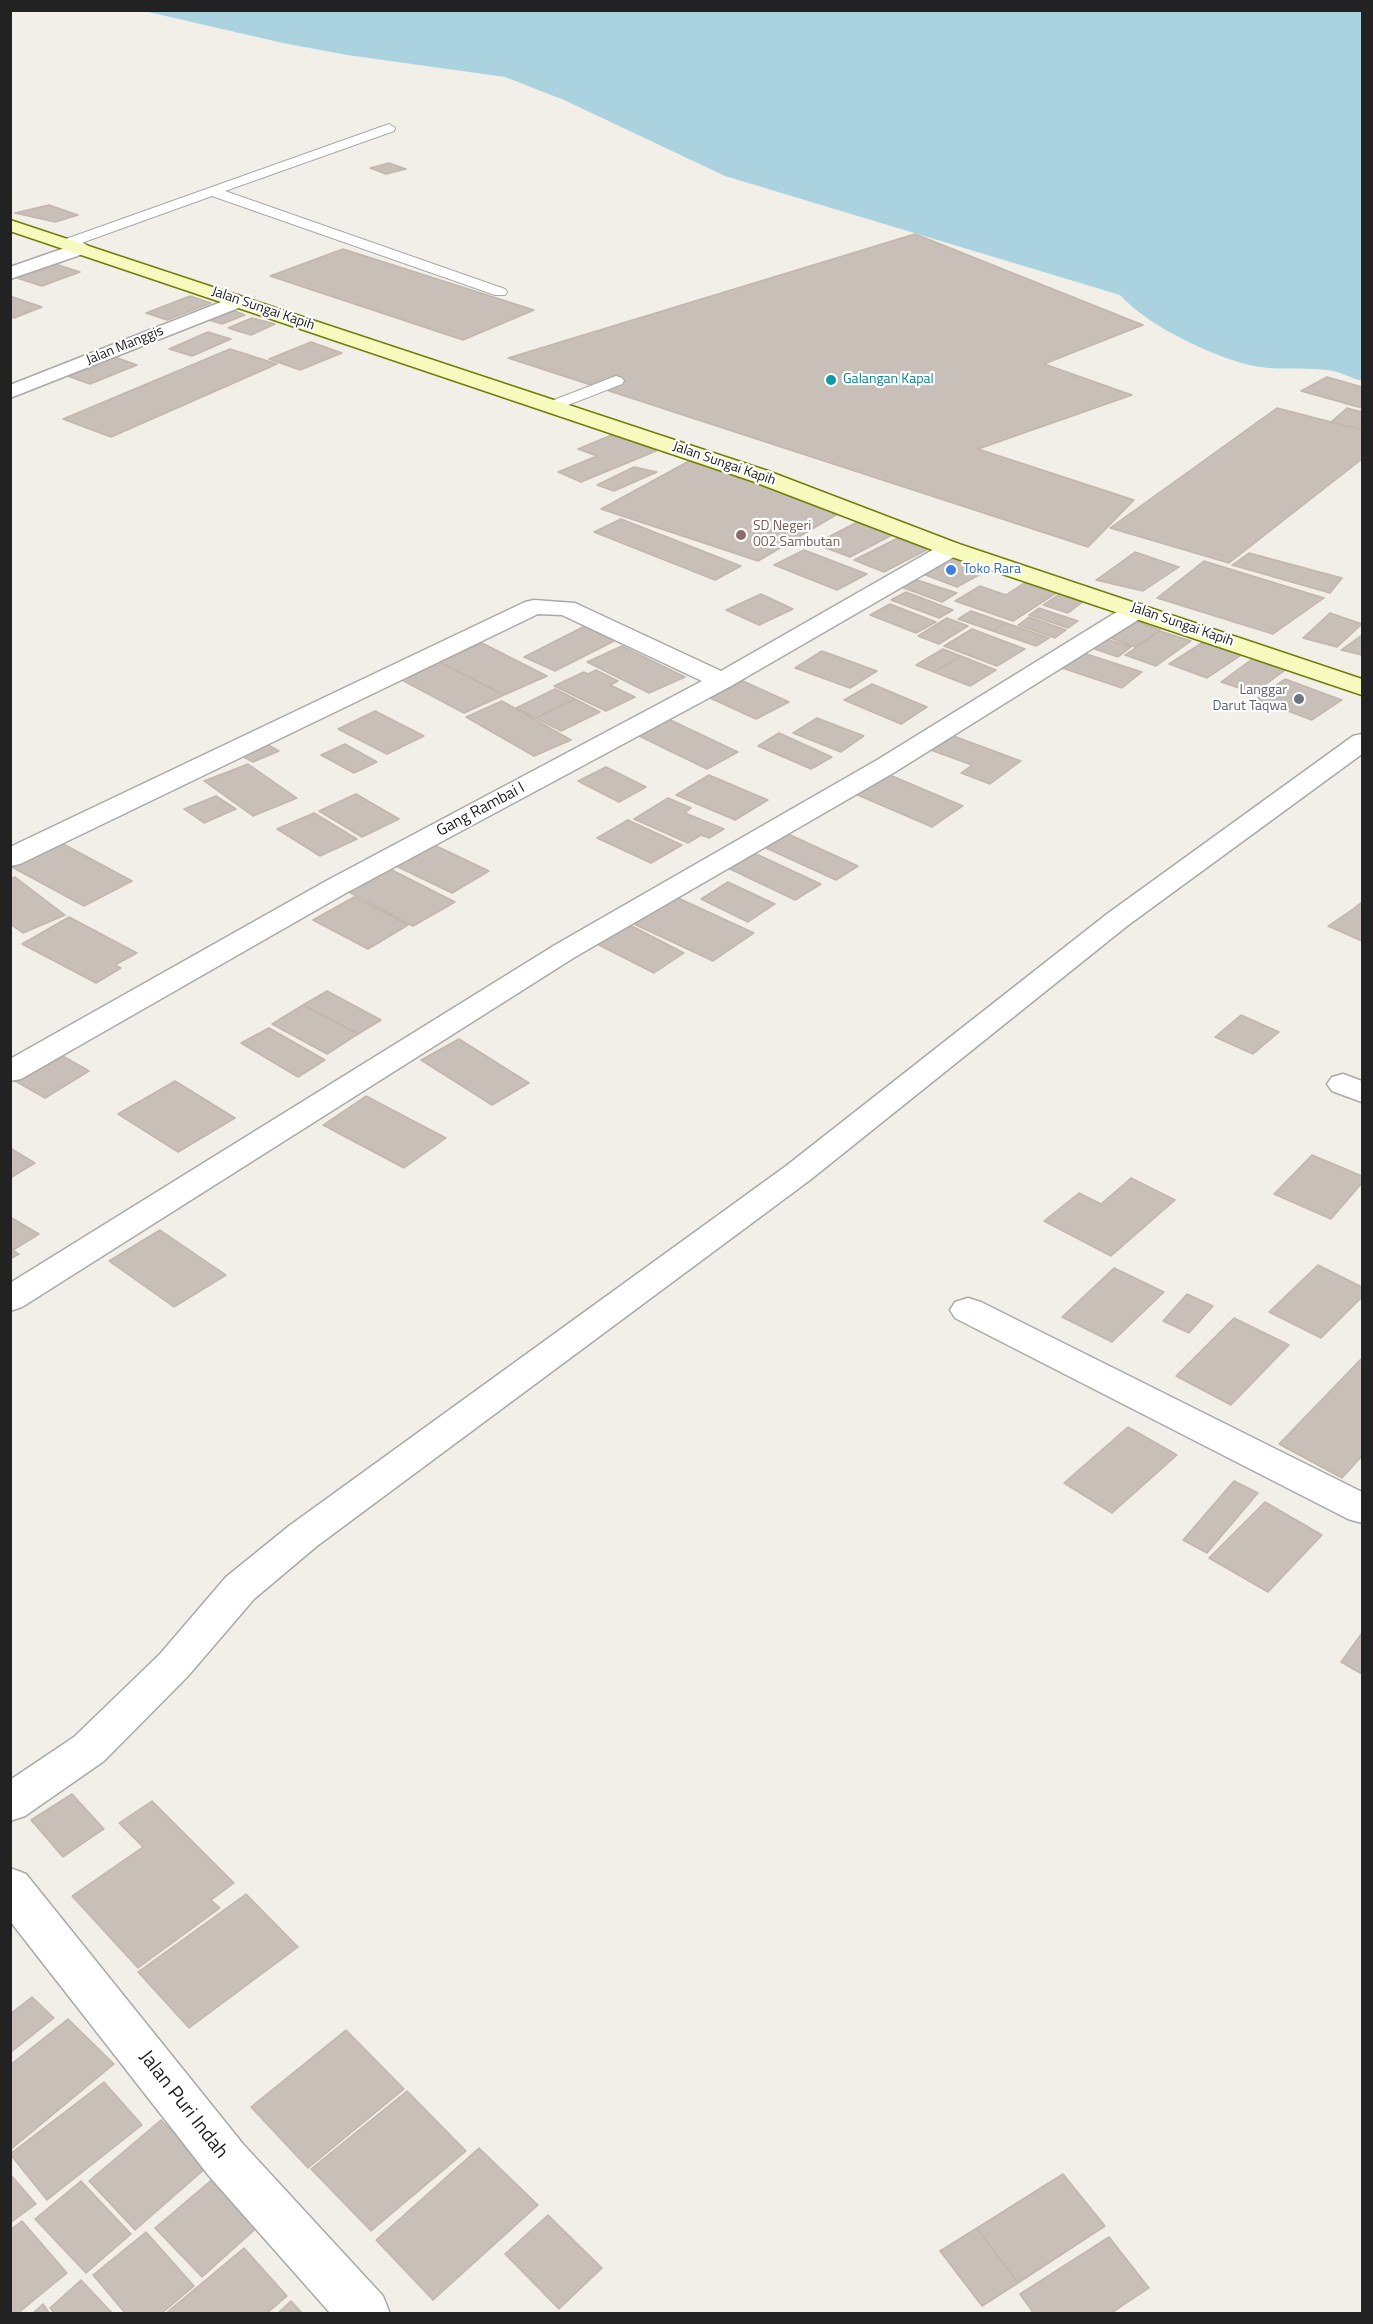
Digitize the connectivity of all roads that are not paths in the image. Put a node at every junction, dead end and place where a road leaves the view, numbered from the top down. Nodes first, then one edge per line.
1 (389, 128) dead end
2 (214, 192) junction
3 (10, 225) edge
4 (75, 246) junction
5 (10, 273) edge
6 (500, 292) dead end
7 (239, 301) junction
8 (616, 381) dead end
9 (10, 392) edge
10 (552, 406) junction
11 (951, 549) junction
12 (1137, 610) junction
13 (722, 681) junction
14 (1362, 687) edge
15 (1362, 742) edge
16 (10, 858) edge
17 (10, 1072) edge
18 (10, 1299) edge
19 (968, 1310) dead end
20 (1362, 1509) edge
21 (10, 1803) edge
22 (10, 1887) edge
23 (365, 2313) edge

1 - 2 lane
2 - 4 lane
2 - 6 lane
3 - 4 street, Jalan Sungai Kapih
4 - 5 street
4 - 7 street, Jalan Sungai Kapih
7 - 9 street, Jalan Manggis
7 - 10 street, Jalan Sungai Kapih
8 - 10 lane
10 - 11 street, Jalan Sungai Kapih
11 - 12 street, Jalan Sungai Kapih
11 - 13 street, Gang Rambai I
12 - 14 street, Jalan Sungai Kapih
12 - 18 street
13 - 16 street
13 - 17 street, Gang Rambai I
15 - 21 street
19 - 20 street
22 - 23 street, Jalan Puri Indah

